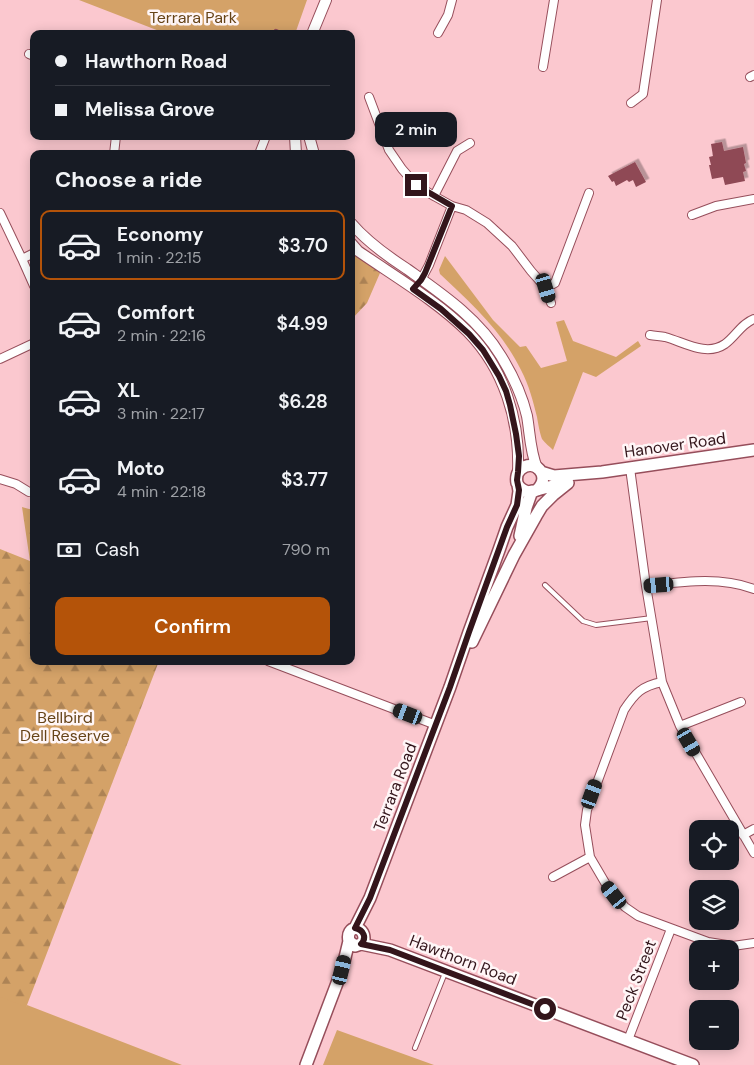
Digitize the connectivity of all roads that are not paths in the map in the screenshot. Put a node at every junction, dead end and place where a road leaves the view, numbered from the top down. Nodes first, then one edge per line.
1 (326, 0) edge
2 (452, 0) edge
3 (554, 0) edge
4 (657, 0) edge
5 (314, 30) edge
6 (438, 33) dead end
7 (543, 67) dead end
8 (369, 97) dead end
9 (631, 104) dead end
10 (470, 144) dead end
11 (589, 193) dead end
12 (434, 196) junction
13 (754, 198) edge
14 (452, 206) junction
15 (0, 213) edge
16 (692, 215) dead end
17 (355, 227) edge
18 (355, 248) edge
19 (30, 255) edge
20 (22, 259) junction
21 (30, 277) edge
22 (421, 280) junction
23 (546, 288) junction
24 (413, 289) junction
25 (551, 303) dead end
26 (754, 319) edge
27 (650, 335) dead end
28 (30, 345) edge
29 (0, 358) edge
30 (754, 450) edge
31 (630, 468) junction
32 (540, 470) junction
33 (518, 472) junction
34 (602, 472) junction
35 (0, 479) edge
36 (568, 483) junction
37 (518, 485) junction
38 (535, 490) junction
39 (29, 492) dead end
40 (514, 555) junction
41 (546, 585) dead end
42 (646, 586) junction
43 (754, 589) edge
44 (652, 618) junction
45 (278, 665) edge
46 (662, 682) junction
47 (450, 687) junction
48 (742, 702) dead end
49 (436, 725) junction
50 (680, 726) junction
51 (754, 829) edge
52 (743, 835) junction
53 (754, 854) edge
54 (590, 857) junction
55 (553, 877) dead end
56 (670, 929) junction
57 (359, 938) junction
58 (754, 943) edge
59 (446, 971) junction
60 (628, 1040) junction
61 (415, 1048) dead end
62 (306, 1065) edge
63 (693, 1065) edge

1 - 5 street
2 - 6 street
3 - 7 street
4 - 9 street
8 - 12 street
10 - 12 street
11 - 23 street
12 - 14 street
13 - 16 street
14 - 22 street
14 - 23 street
15 - 20 street
17 - 22 street
18 - 24 street
19 - 20 street
20 - 21 street
22 - 24 street
22 - 32 street
23 - 25 street
24 - 33 street
26 - 27 street
28 - 29 street
30 - 31 main road, Hanover Road
31 - 34 main road, Hanover Road
31 - 42 street
32 - 33 main road
32 - 34 main road, Hanover Road
32 - 38 main road
33 - 37 main road
34 - 36 main road, Hanover Road
35 - 39 street
36 - 38 main road, Hanover Road
36 - 40 main road, Terrara Road
37 - 38 main road
37 - 47 main road, Terrara Road
38 - 40 main road, Terrara Road
40 - 47 main road, Terrara Road
41 - 44 lane
42 - 43 street
42 - 44 street
44 - 46 street
45 - 49 street
46 - 50 street
46 - 54 street
47 - 49 main road, Terrara Road
48 - 50 street
49 - 57 main road, Terrara Road
50 - 52 street
51 - 52 street
52 - 53 street
54 - 55 street
54 - 56 street
56 - 58 street
56 - 60 street, Peck Street
57 - 59 main road, Hawthorn Road
57 - 62 main road, Terrara Road
59 - 60 main road, Hawthorn Road
59 - 61 lane
60 - 63 main road, Hawthorn Road

